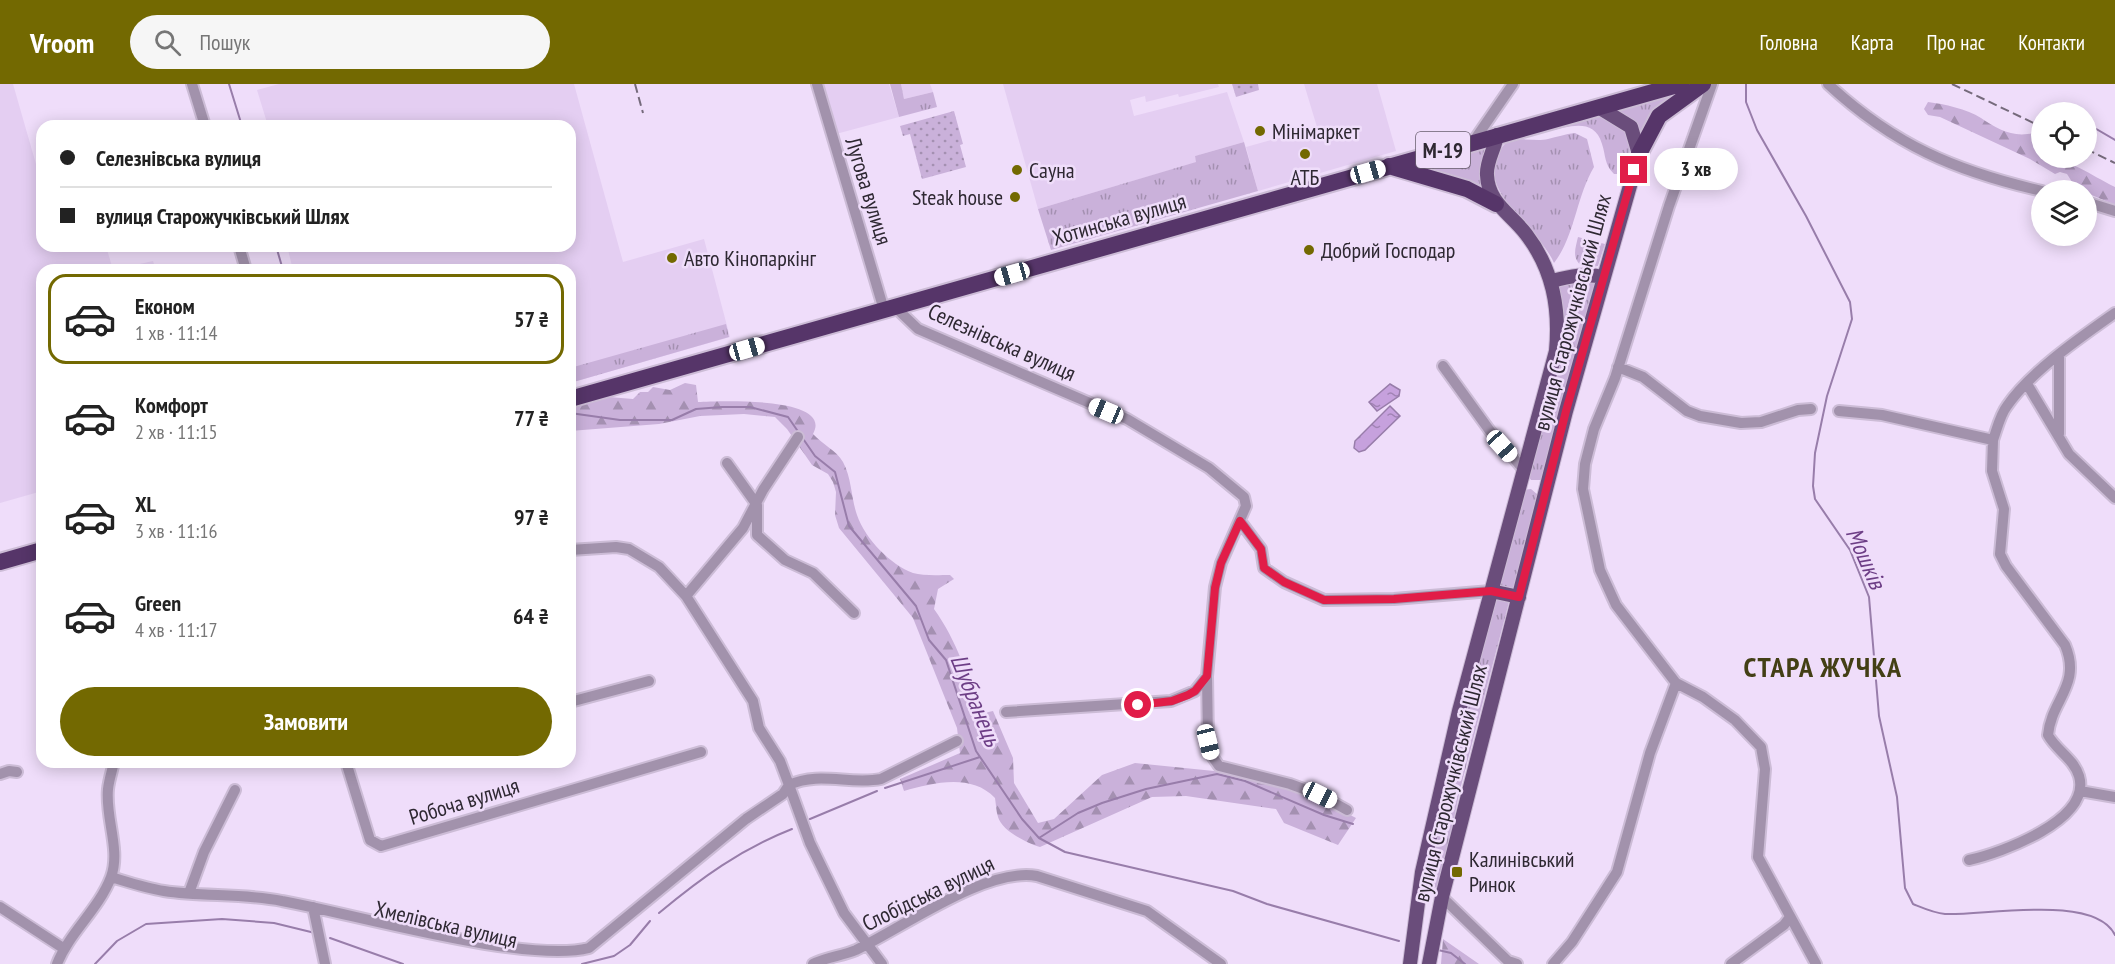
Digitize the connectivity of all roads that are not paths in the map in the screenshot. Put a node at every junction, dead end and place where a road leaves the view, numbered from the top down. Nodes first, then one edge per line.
1 (192, 84) edge
2 (817, 84) edge
3 (1513, 84) edge
4 (1681, 84) edge
5 (1703, 84) edge
6 (1712, 84) edge
7 (1828, 84) edge
8 (1600, 108) junction
9 (202, 120) edge
10 (1497, 135) junction
11 (1473, 142) junction
12 (1639, 154) junction
13 (1388, 166) junction
14 (2031, 188) edge
15 (1496, 204) junction
16 (2097, 205) edge
17 (2115, 211) edge
18 (1604, 277) junction
19 (1552, 281) junction
20 (890, 308) junction
21 (2115, 313) edge
22 (2059, 355) junction
23 (1443, 366) dead end
24 (1618, 367) junction
25 (2027, 384) junction
26 (576, 397) edge
27 (1811, 409) dead end
28 (1839, 411) dead end
29 (2059, 434) junction
30 (798, 437) dead end
31 (1993, 440) junction
32 (727, 463) dead end
33 (1523, 475) junction
34 (1547, 488) junction
35 (2115, 498) edge
36 (757, 505) junction
37 (1240, 521) junction
38 (576, 550) edge
39 (36, 552) edge
40 (0, 562) edge
41 (1491, 591) junction
42 (686, 597) junction
43 (1519, 597) junction
44 (854, 613) dead end
45 (1207, 676) junction
46 (649, 681) dead end
47 (1676, 683) junction
48 (576, 700) edge
49 (1006, 712) dead end
50 (957, 741) dead end
51 (701, 752) dead end
52 (113, 768) edge
53 (350, 768) edge
54 (17, 772) dead end
55 (0, 774) edge
56 (789, 786) junction
57 (235, 790) dead end
58 (2080, 791) junction
59 (2115, 796) edge
60 (1347, 810) dead end
61 (1969, 860) dead end
62 (111, 877) junction
63 (189, 892) junction
64 (1419, 892) junction
65 (1442, 897) junction
66 (0, 907) edge
67 (313, 907) junction
68 (1790, 917) junction
69 (866, 945) junction
70 (63, 948) junction
71 (482, 955) dead end
72 (537, 962) dead end
73 (1410, 962) edge
74 (1429, 962) edge
75 (57, 964) edge
76 (325, 964) edge
77 (813, 964) edge
78 (882, 964) edge
79 (1221, 964) edge
80 (1517, 964) edge
81 (1553, 964) edge
82 (1731, 964) edge
83 (1816, 964) edge

1 - 9 street
2 - 20 street, Лугова вулиця
3 - 11 street
4 - 8 highway, Хотинська вулиця / М-19
5 - 12 highway
6 - 24 street
7 - 14 street
8 - 10 highway, Хотинська вулиця / М-19
8 - 12 main road
10 - 11 highway, Хотинська вулиця / М-19
10 - 15 main road, вулиця Старожучківський Шлях
11 - 13 highway, Хотинська вулиця / М-19
12 - 18 main road, вулиця Старожучківський Шлях
13 - 15 highway
13 - 20 highway, Хотинська вулиця / М-19
15 - 19 main road, вулиця Старожучківський Шлях
16 - 17 street
18 - 19 main road
18 - 34 main road, вулиця Старожучківський Шлях
19 - 33 main road, вулиця Старожучківський Шлях
20 - 26 highway, Хотинська вулиця / М-19
20 - 37 street, Селезнівська вулиця
21 - 22 street
22 - 25 street
22 - 29 street
23 - 33 street
24 - 27 street
24 - 47 street
25 - 29 street
25 - 31 street
28 - 31 street
29 - 35 street
30 - 36 street
31 - 58 street
32 - 36 street
33 - 34 main road
33 - 41 main road, вулиця Старожучківський Шлях
34 - 43 main road, вулиця Старожучківський Шлях
36 - 42 street
36 - 44 street
37 - 41 street
37 - 45 street, Селезнівська вулиця
38 - 42 street
39 - 40 highway
41 - 43 main road
41 - 64 main road, вулиця Старожучківський Шлях
42 - 56 street
43 - 65 main road, вулиця Старожучківський Шлях
45 - 49 street
45 - 60 street, Селезнівська вулиця
46 - 48 street
47 - 68 street
47 - 81 street
50 - 56 street
51 - 53 street, Робоча вулиця
52 - 62 street
54 - 55 street
56 - 69 street
56 - 72 street, Хмелівська вулиця
57 - 63 street
58 - 59 street
58 - 61 street
62 - 63 street, Хмелівська вулиця
62 - 70 street
63 - 67 street, Хмелівська вулиця
64 - 65 main road
64 - 73 main road, вулиця Старожучківський Шлях
65 - 74 main road, вулиця Старожучківський Шлях
65 - 80 street
66 - 70 street
67 - 71 street, Хмелівська вулиця
67 - 76 street
68 - 82 street
68 - 83 street
69 - 77 street, Слобідська вулиця
69 - 78 street
69 - 79 street, Слобідська вулиця
70 - 75 street

